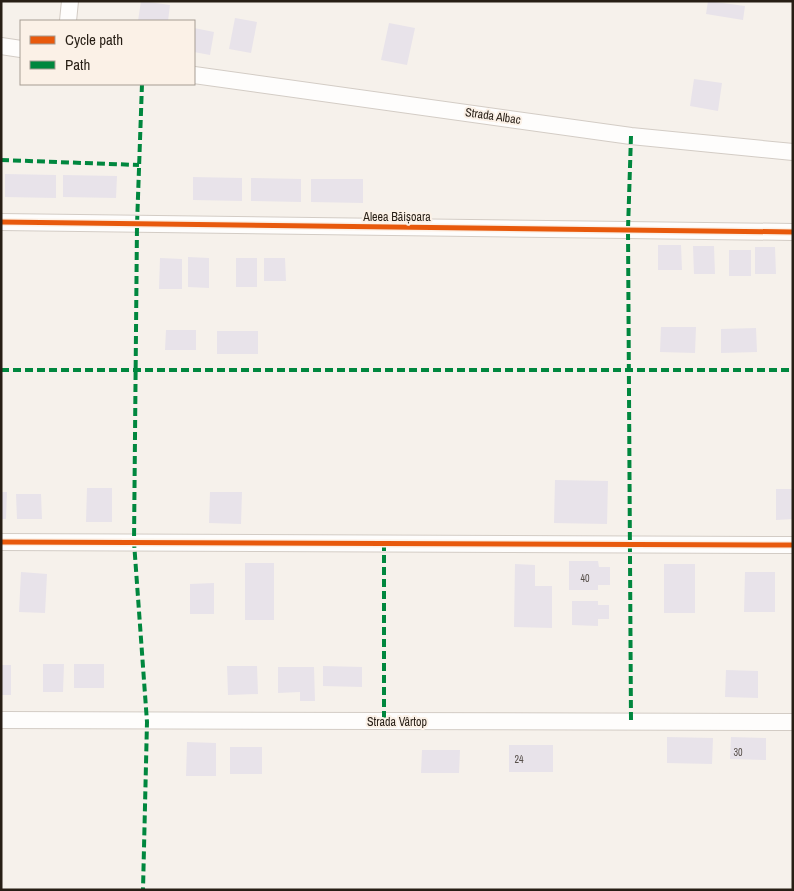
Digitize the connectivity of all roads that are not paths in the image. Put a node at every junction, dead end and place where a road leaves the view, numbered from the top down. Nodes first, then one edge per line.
1 (70, 1) edge
2 (68, 20) edge
3 (1, 46) edge
4 (20, 49) edge
5 (195, 75) edge
6 (793, 152) edge
7 (1, 222) edge
8 (793, 232) edge
9 (1, 542) edge
10 (793, 545) edge
11 (1, 720) edge
12 (793, 722) edge

1 - 2 street
3 - 4 street
5 - 6 street, Strada Albac
7 - 8 street, Aleea Băișoara
9 - 10 street
11 - 12 street, Strada Vârtop

